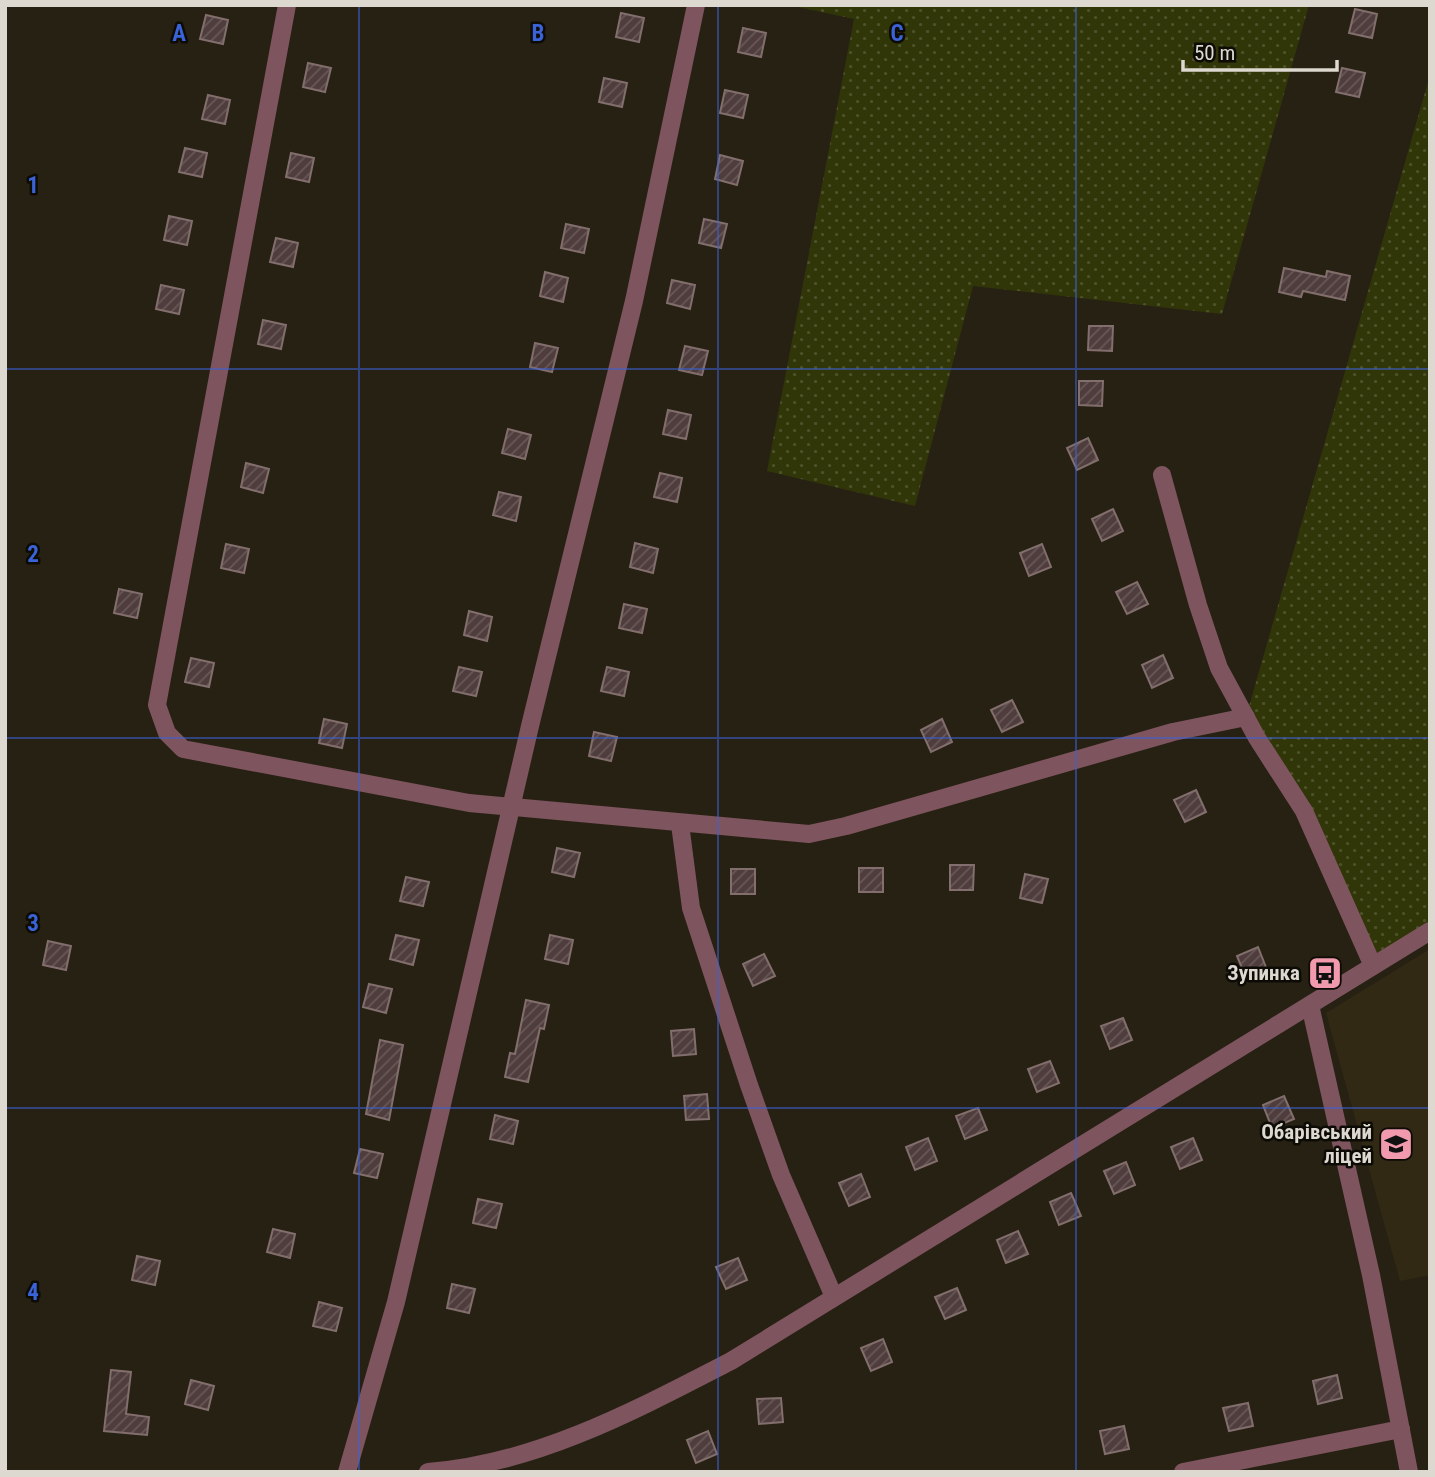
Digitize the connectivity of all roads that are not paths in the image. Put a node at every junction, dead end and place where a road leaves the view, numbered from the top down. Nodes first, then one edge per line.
1 (287, 5) edge
2 (696, 5) edge
3 (1162, 475) dead end
4 (1246, 717) junction
5 (511, 807) junction
6 (680, 824) junction
7 (1430, 932) edge
8 (1373, 966) junction
9 (1310, 1004) junction
10 (834, 1297) junction
11 (1401, 1429) junction
12 (348, 1472) edge
13 (428, 1472) edge
14 (1183, 1472) edge
15 (1409, 1472) edge

1 - 5 street
2 - 5 street
3 - 4 street
4 - 6 street
4 - 8 street
5 - 6 street
5 - 12 street
6 - 10 street
7 - 8 street
8 - 9 street
9 - 10 street
9 - 11 street
10 - 13 street
11 - 14 street
11 - 15 street

